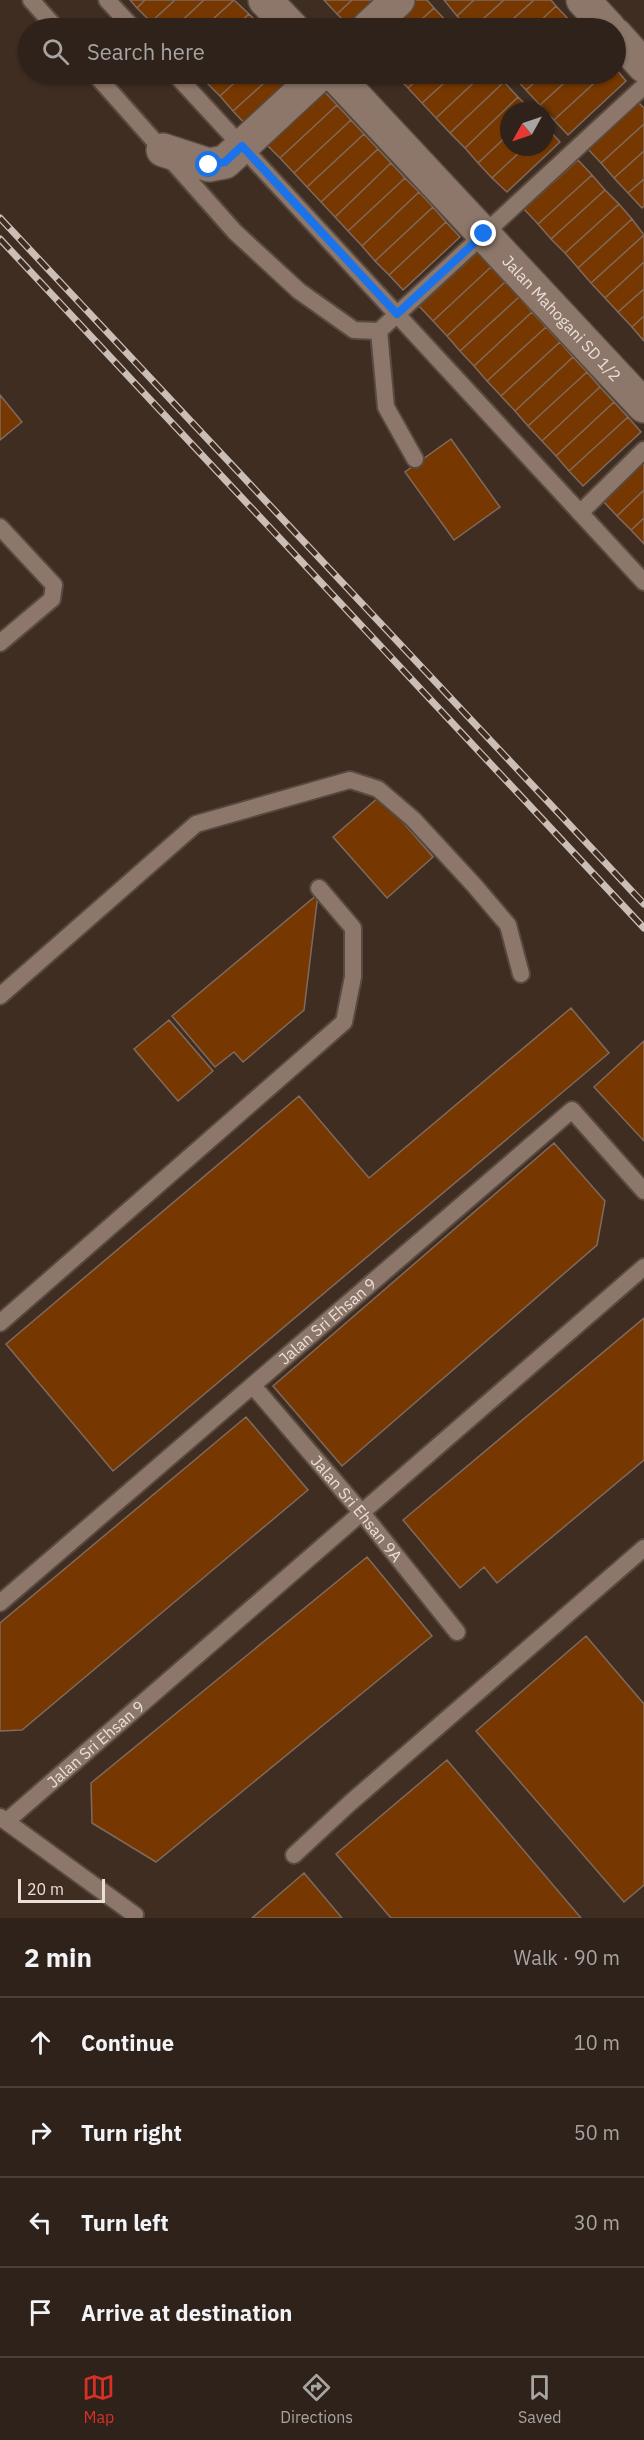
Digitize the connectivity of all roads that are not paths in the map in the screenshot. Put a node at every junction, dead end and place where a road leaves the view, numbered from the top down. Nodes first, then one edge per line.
1 (31, 0) edge
2 (107, 0) edge
3 (265, 0) edge
4 (398, 0) edge
5 (583, 0) edge
6 (47, 18) edge
7 (124, 18) edge
8 (282, 18) edge
9 (379, 18) edge
10 (600, 18) edge
11 (626, 47) edge
12 (644, 66) edge
13 (104, 84) edge
14 (184, 84) edge
15 (309, 84) edge
16 (343, 84) edge
17 (644, 86) edge
18 (242, 146) junction
19 (163, 150) junction
20 (484, 234) junction
21 (397, 314) junction
22 (379, 331) junction
23 (644, 406) edge
24 (644, 450) edge
25 (416, 459) dead end
26 (580, 513) junction
27 (0, 527) edge
28 (644, 582) edge
29 (0, 643) edge
30 (319, 888) dead end
31 (521, 974) dead end
32 (0, 996) edge
33 (644, 1191) edge
34 (644, 1267) edge
35 (0, 1323) edge
36 (254, 1387) junction
37 (362, 1514) junction
38 (644, 1548) edge
39 (0, 1603) edge
40 (457, 1632) dead end
41 (4, 1818) edge
42 (294, 1855) dead end
43 (134, 1918) edge

1 - 6 lane
2 - 7 lane
3 - 8 street
4 - 9 street
5 - 10 street
11 - 12 street
13 - 19 lane
14 - 18 lane
15 - 18 street
16 - 20 street, Jalan Mahogani SD 1/2
17 - 20 lane
18 - 19 street
18 - 21 lane
19 - 22 lane
20 - 21 lane
20 - 23 street, Jalan Mahogani SD 1/2
21 - 22 lane
21 - 26 lane
22 - 25 lane
24 - 26 lane
26 - 28 lane
27 - 29 lane
30 - 35 lane
31 - 32 lane
33 - 36 lane, Jalan Sri Ehsan 9
34 - 37 lane, Jalan Sri Ehsan 9
36 - 37 lane, Jalan Sri Ehsan 9A
36 - 39 lane, Jalan Sri Ehsan 9
37 - 40 lane, Jalan Sri Ehsan 9A
37 - 41 lane, Jalan Sri Ehsan 9
38 - 42 lane
41 - 43 lane

